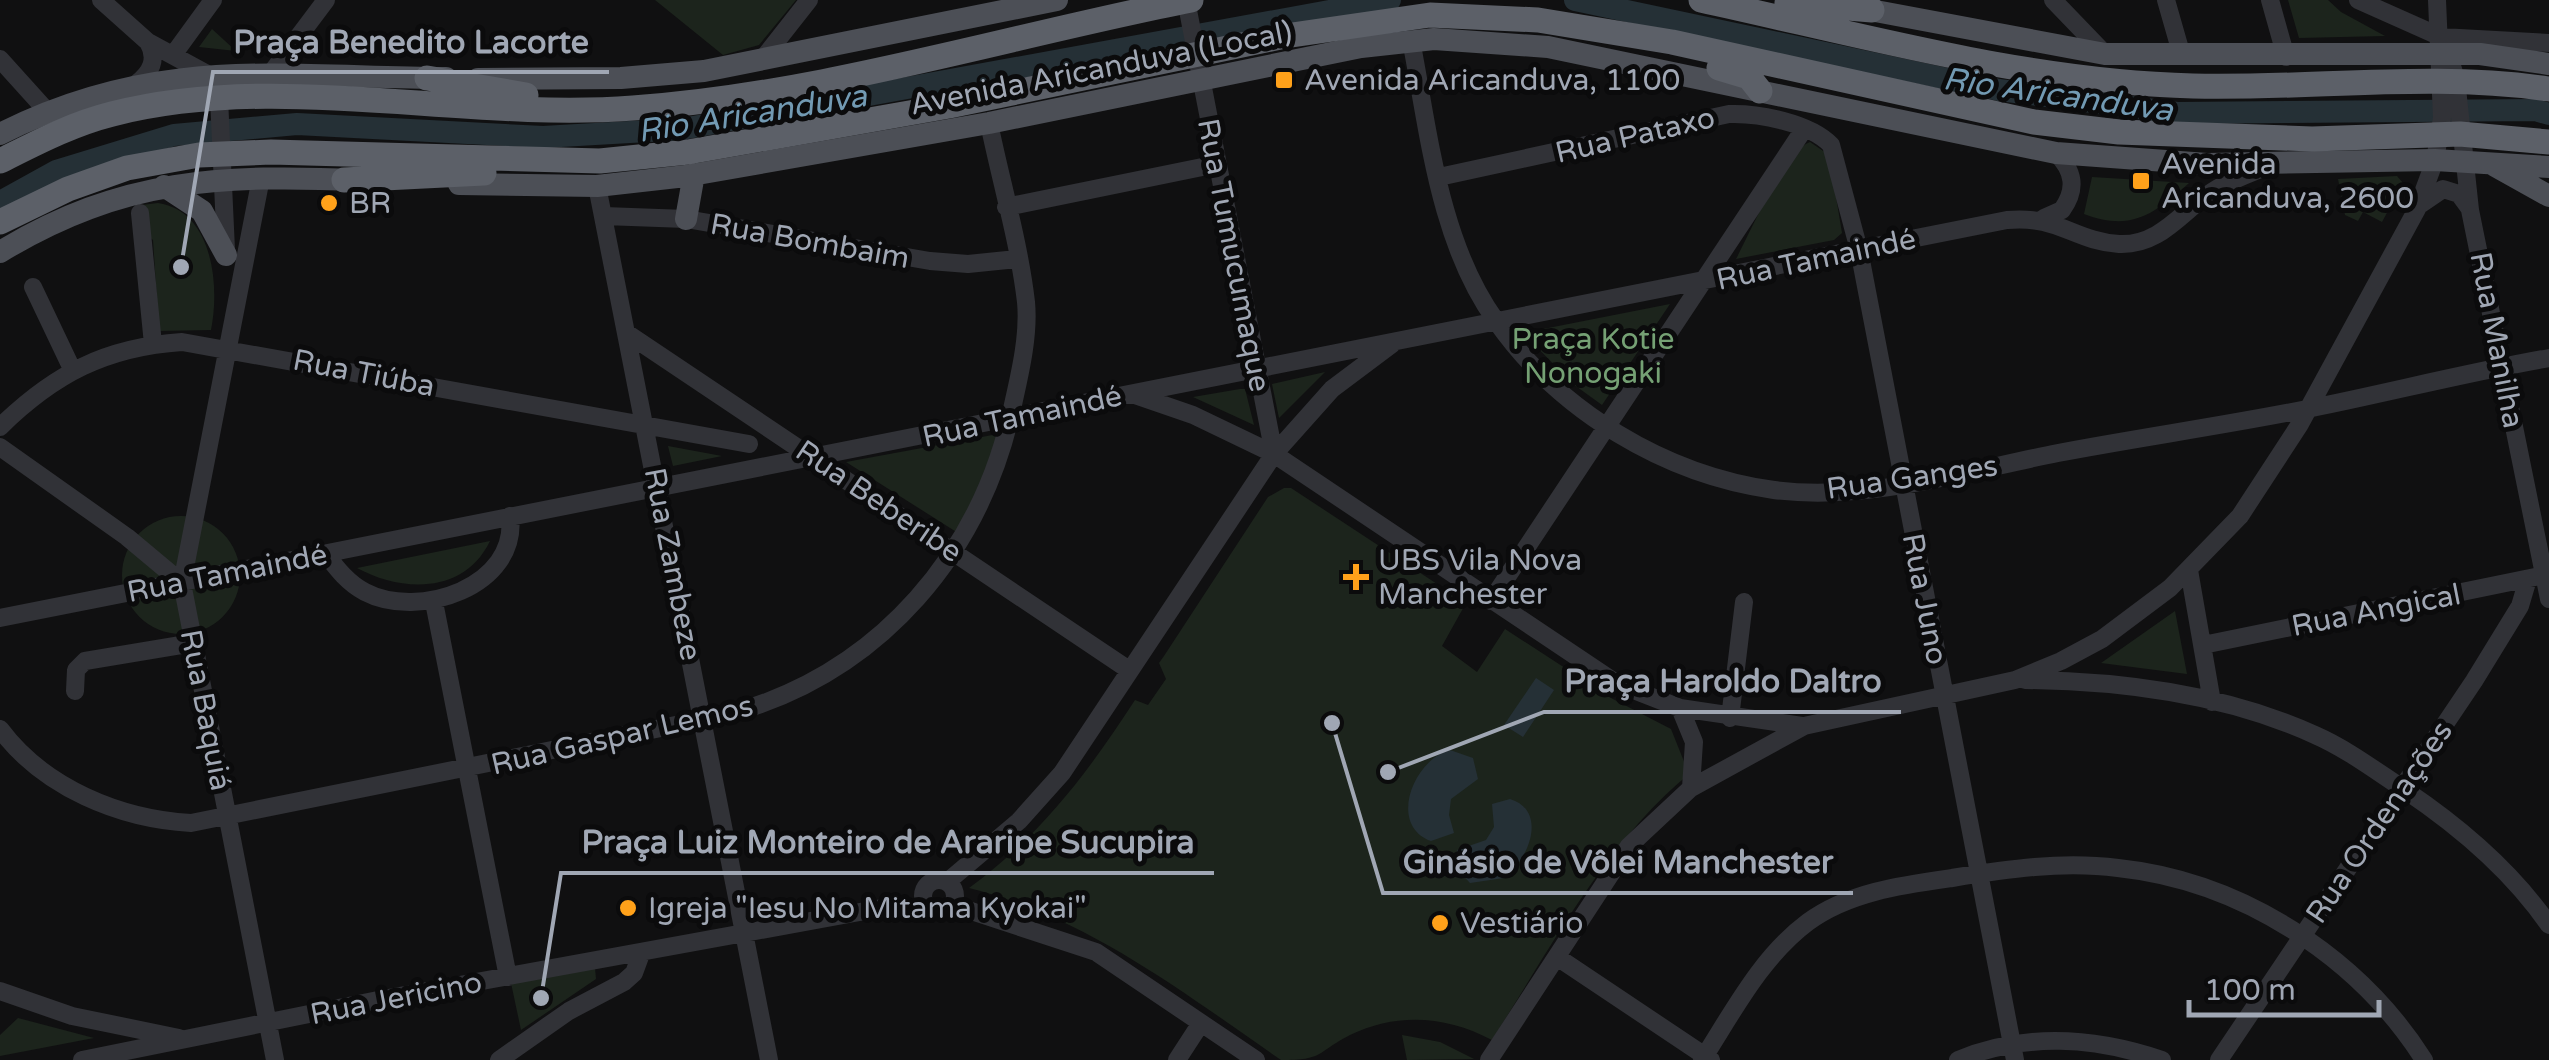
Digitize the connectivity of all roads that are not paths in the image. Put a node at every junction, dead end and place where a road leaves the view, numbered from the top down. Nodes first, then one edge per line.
1 (101, 0) edge
2 (213, 0) edge
3 (326, 0) edge
4 (808, 0) edge
5 (1057, 0) edge
6 (1701, 0) edge
7 (1762, 0) edge
8 (1821, 0) edge
9 (2054, 0) edge
10 (2166, 0) edge
11 (2270, 0) edge
12 (2358, 0) edge
13 (2437, 0) edge
14 (1188, 4) edge
15 (1872, 10) junction
16 (1560, 24) junction
17 (1411, 40) junction
18 (148, 42) junction
19 (2549, 44) edge
20 (2106, 54) junction
21 (173, 55) junction
22 (2182, 56) junction
23 (2286, 57) junction
24 (0, 59) edge
25 (1196, 59) junction
26 (761, 61) junction
27 (2549, 64) edge
28 (2447, 70) junction
29 (272, 72) junction
30 (208, 74) junction
31 (427, 78) junction
32 (136, 84) junction
33 (2549, 89) edge
34 (1760, 91) junction
35 (721, 98) junction
36 (219, 102) junction
37 (46, 110) junction
38 (989, 123) junction
39 (1804, 129) junction
40 (2447, 133) junction
41 (0, 134) edge
42 (1828, 141) joint
43 (2549, 142) edge
44 (2056, 153) junction
45 (215, 158) junction
46 (0, 161) edge
47 (2464, 161) junction
48 (2488, 162) junction
49 (1216, 164) junction
50 (2274, 164) junction
51 (2549, 167) edge
52 (599, 174) junction
53 (694, 174) junction
54 (1438, 177) junction
55 (261, 178) junction
56 (344, 180) joint
57 (164, 186) junction
58 (2549, 196) edge
59 (1006, 208) junction
60 (2416, 209) junction
61 (2470, 210) junction
62 (140, 213) dead end
63 (604, 216) junction
64 (2044, 218) junction
65 (686, 219) junction
66 (0, 222) edge
67 (1858, 250) junction
68 (0, 252) edge
69 (226, 255) junction
70 (1017, 259) junction
71 (1702, 282) junction
72 (33, 287) dead end
73 (234, 300) junction
74 (1496, 321) junction
75 (628, 334) junction
76 (1397, 341) junction
77 (153, 344) junction
78 (226, 347) junction
79 (2549, 358) edge
80 (2502, 366) junction
81 (72, 369) junction
82 (1256, 369) junction
83 (1131, 394) junction
84 (2308, 409) junction
85 (1011, 418) junction
86 (1604, 425) junction
87 (0, 427) edge
88 (648, 428) junction
89 (750, 444) dead end
90 (0, 447) edge
91 (1274, 454) junction
92 (818, 459) junction
93 (1902, 484) junction
94 (658, 489) junction
95 (510, 516) junction
96 (954, 552) junction
97 (326, 554) junction
98 (2189, 570) junction
99 (2540, 576) edge
100 (182, 583) junction
101 (2549, 600) edge
102 (1491, 601) junction
103 (434, 602) junction
104 (1744, 602) dead end
105 (0, 618) edge
106 (194, 643) junction
107 (2203, 646) junction
108 (1128, 670) junction
109 (2014, 680) junction
110 (75, 691) dead end
111 (1944, 694) junction
112 (2212, 702) junction
113 (1680, 708) junction
114 (1730, 718) junction
115 (703, 720) junction
116 (1750, 720) junction
117 (1804, 726) junction
118 (0, 730) edge
119 (1762, 747) junction
120 (465, 770) junction
121 (1692, 788) junction
122 (2402, 788) junction
123 (227, 818) junction
124 (1979, 874) junction
125 (947, 882) junction
126 (924, 890) junction
127 (953, 904) junction
128 (887, 907) junction
129 (928, 910) junction
130 (2545, 913) edge
131 (746, 933) junction
132 (2302, 936) junction
133 (641, 954) junction
134 (1557, 956) junction
135 (612, 958) junction
136 (508, 977) junction
137 (600, 994) junction
138 (2, 996) edge
139 (268, 1023) junction
140 (1201, 1023) junction
141 (184, 1040) junction
142 (2013, 1052) edge
143 (1706, 1059) edge
144 (82, 1060) edge
145 (275, 1060) edge
146 (499, 1060) edge
147 (770, 1060) edge
148 (1177, 1060) edge
149 (1256, 1060) edge
150 (1488, 1060) edge
151 (1958, 1060) edge
152 (2162, 1060) edge
153 (2219, 1060) edge
154 (2424, 1060) edge

1 - 18 street
2 - 21 street
3 - 29 street
4 - 26 street
5 - 26 main road
6 - 28 highway
7 - 15 highway
8 - 15 main road
9 - 20 street
10 - 22 street
11 - 23 street
12 - 28 street
13 - 28 street
14 - 25 street, Rua Tumucumaque
14 - 35 highway
15 - 20 main road
16 - 25 highway
16 - 34 highway
16 - 40 highway
17 - 25 main road, Avenida Aricanduva (Local)
17 - 34 main road, Avenida Aricanduva (Local)
17 - 54 street, Rua Ganges
18 - 21 street
18 - 32 street
19 - 28 street
20 - 22 main road
21 - 30 street
22 - 23 main road
23 - 28 main road
24 - 37 street
25 - 38 main road, Avenida Aricanduva (Local)
25 - 49 street, Rua Tumucumaque
25 - 52 highway
26 - 31 main road
27 - 28 main road
28 - 33 highway
28 - 40 street
29 - 30 main road
29 - 31 main road
30 - 32 main road
31 - 35 highway
32 - 37 main road
34 - 44 main road, Avenida Aricanduva (Local)
35 - 36 highway
36 - 45 street, Rua Baquiá
36 - 46 highway
37 - 41 main road
38 - 53 main road, Avenida Aricanduva (Local)
38 - 59 street, Rua Gaspar Lemos
39 - 42 street, Rua Pataxo
39 - 54 street, Rua Pataxo
39 - 71 street
40 - 43 highway
40 - 47 main road, Avenida Aricanduva (Local)
40 - 50 main road, Avenida Aricanduva (Local)
40 - 60 street
42 - 67 street, Rua Juno
44 - 50 main road, Avenida Aricanduva (Local)
44 - 64 street
45 - 52 highway
45 - 55 main road
45 - 57 main road
45 - 66 highway
45 - 69 street, Rua Baquiá
47 - 48 main road, Avenida Aricanduva (Local)
47 - 61 street, Rua Manilha
48 - 51 main road, Avenida Aricanduva (Local)
48 - 58 main road
49 - 59 street
49 - 82 street, Rua Tumucumaque
50 - 64 street
52 - 53 main road, Avenida Aricanduva (Local)
52 - 56 highway
52 - 63 street, Rua Zambeze
53 - 65 main road
54 - 74 street, Rua Ganges
55 - 56 main road
55 - 73 street, Rua Baquiá
57 - 68 main road
57 - 69 main road
59 - 70 street, Rua Gaspar Lemos
60 - 61 street
60 - 84 street
61 - 80 street, Rua Manilha
62 - 77 street
63 - 65 street, Rua Bombaim
63 - 75 street, Rua Zambeze
64 - 67 street, Rua Tamaindé
65 - 70 street, Rua Bombaim
67 - 71 street, Rua Tamaindé
67 - 93 street, Rua Juno
69 - 73 street, Rua Baquiá
70 - 85 street, Rua Gaspar Lemos
71 - 74 street, Rua Tamaindé
71 - 86 street
72 - 81 street
73 - 78 street, Rua Baquiá
74 - 76 street, Rua Tamaindé
74 - 86 street, Rua Ganges
75 - 88 street, Rua Zambeze
75 - 92 street, Rua Beberibe
76 - 82 street, Rua Tamaindé
76 - 91 street
77 - 78 street, Rua Tiúba
77 - 81 street, Rua Tiúba
78 - 88 street, Rua Tiúba
78 - 100 street, Rua Baquiá
79 - 80 street, Rua Ganges
80 - 84 street, Rua Ganges
80 - 99 street, Rua Manilha
81 - 87 street, Rua Tiúba
82 - 83 street, Rua Tamaindé
82 - 91 street, Rua Tumucumaque
83 - 85 street, Rua Tamaindé
83 - 91 street
84 - 93 street, Rua Ganges
84 - 98 street
85 - 92 street, Rua Tamaindé
85 - 96 street, Rua Gaspar Lemos
86 - 93 street, Rua Ganges
86 - 102 street
88 - 89 street, Rua Tiúba
88 - 94 street, Rua Zambeze
90 - 100 street
91 - 102 street
91 - 108 street
92 - 94 street, Rua Tamaindé
92 - 96 street, Rua Beberibe
93 - 111 street, Rua Juno
94 - 95 street, Rua Tamaindé
94 - 115 street, Rua Zambeze
95 - 97 street, Rua Tamaindé
95 - 103 street
96 - 108 street, Rua Beberibe
96 - 115 street, Rua Gaspar Lemos
97 - 100 street, Rua Tamaindé
97 - 103 street
98 - 107 street
98 - 109 street
99 - 101 street, Rua Manilha
99 - 107 street, Rua Angical
99 - 122 street, Rua Ordenações
100 - 105 street, Rua Tamaindé
100 - 106 street, Rua Baquiá
102 - 113 street
103 - 120 street
104 - 114 street
106 - 110 street
106 - 123 street, Rua Baquiá
107 - 112 street
108 - 125 street
109 - 111 street
109 - 112 street
111 - 117 street
111 - 124 street, Rua Juno
112 - 122 street
113 - 114 street
113 - 121 street
114 - 116 street
115 - 120 street, Rua Gaspar Lemos
115 - 131 street, Rua Zambeze
116 - 117 street
116 - 119 street
117 - 119 street
118 - 123 street, Rua Gaspar Lemos
119 - 121 street
120 - 123 street, Rua Gaspar Lemos
120 - 136 street
121 - 134 street
122 - 130 street
122 - 132 street, Rua Ordenações
123 - 139 street, Rua Baquiá
124 - 132 street
124 - 142 street, Rua Juno
124 - 143 street
125 - 126 street
125 - 127 street
126 - 128 street, Rua Jericino
126 - 129 street
127 - 129 street
127 - 140 street
128 - 129 street, Rua Jericino
128 - 131 street, Rua Jericino
131 - 133 street, Rua Jericino
131 - 147 street, Rua Zambeze
132 - 153 street, Rua Ordenações
132 - 154 street
133 - 135 street, Rua Jericino
133 - 137 street
134 - 143 street
134 - 150 street
135 - 136 street, Rua Jericino
135 - 137 street
136 - 139 street, Rua Jericino
137 - 146 street
138 - 141 street
139 - 141 street, Rua Jericino
139 - 145 street, Rua Baquiá
140 - 148 street
140 - 149 street
141 - 144 street, Rua Jericino
142 - 151 street
142 - 152 street

